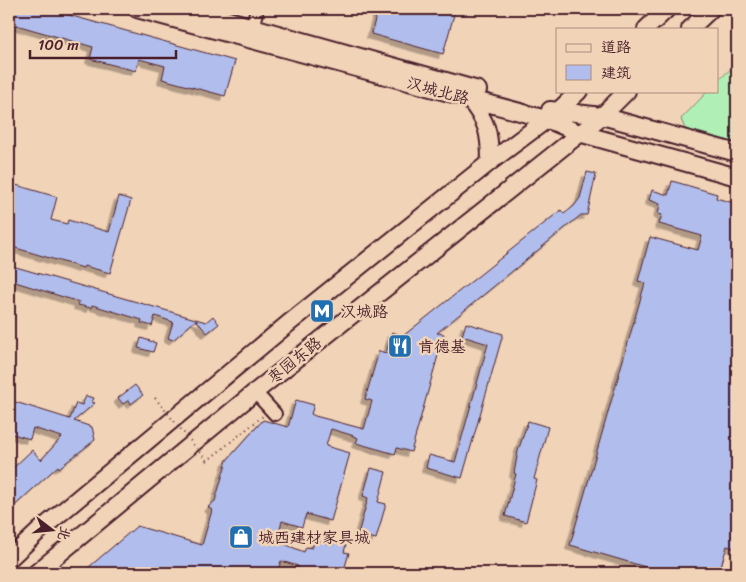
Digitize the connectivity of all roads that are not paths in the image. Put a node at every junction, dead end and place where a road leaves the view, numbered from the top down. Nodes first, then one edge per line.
1 (136, 9) edge
2 (189, 9) edge
3 (257, 9) edge
4 (667, 9) edge
5 (711, 9) edge
6 (647, 28) edge
7 (691, 28) edge
8 (250, 33) junction
9 (578, 92) edge
10 (626, 92) edge
11 (468, 98) junction
12 (552, 115) junction
13 (602, 116) junction
14 (579, 133) junction
15 (737, 153) edge
16 (490, 162) junction
17 (737, 177) edge
18 (255, 392) junction
19 (273, 412) road end
20 (9, 558) edge
21 (36, 573) edge

1 - 8 main road, 汉城北路
2 - 8 main road, 汉城北路
3 - 8 street
4 - 6 main road
5 - 7 main road
8 - 11 main road, 汉城北路
8 - 12 main road, 汉城北路
9 - 12 main road, 枣园东路
10 - 13 main road, 枣园东路
11 - 12 main road, 汉城北路
11 - 16 main road
12 - 13 main road, 汉城北路
12 - 14 main road, 汉城北路
12 - 16 main road, 枣园东路
13 - 14 main road, 枣园东路
13 - 15 main road, 汉城北路
14 - 17 main road, 汉城北路
14 - 18 main road, 枣园东路
16 - 20 main road, 枣园东路
18 - 19 street
18 - 21 main road, 枣园东路

